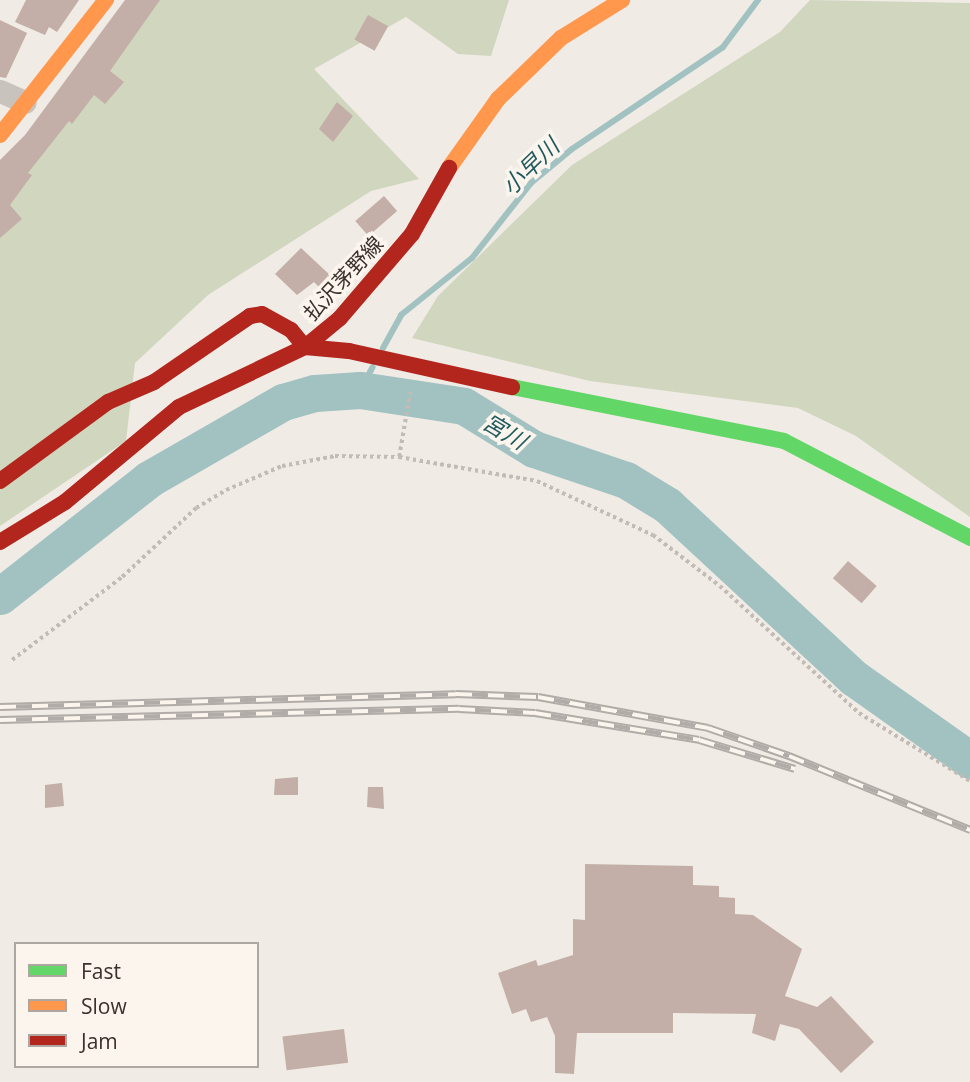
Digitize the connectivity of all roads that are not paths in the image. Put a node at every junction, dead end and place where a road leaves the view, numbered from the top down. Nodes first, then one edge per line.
1 (106, 0) edge
2 (622, 0) edge
3 (0, 91) edge
4 (25, 102) junction
5 (0, 135) edge
6 (304, 347) junction
7 (0, 481) edge
8 (970, 538) edge
9 (0, 542) edge

1 - 4 street
2 - 6 street, 払沢茅野線
3 - 4 street
4 - 5 street
6 - 7 street
6 - 8 street
6 - 9 street, 払沢茅野線

